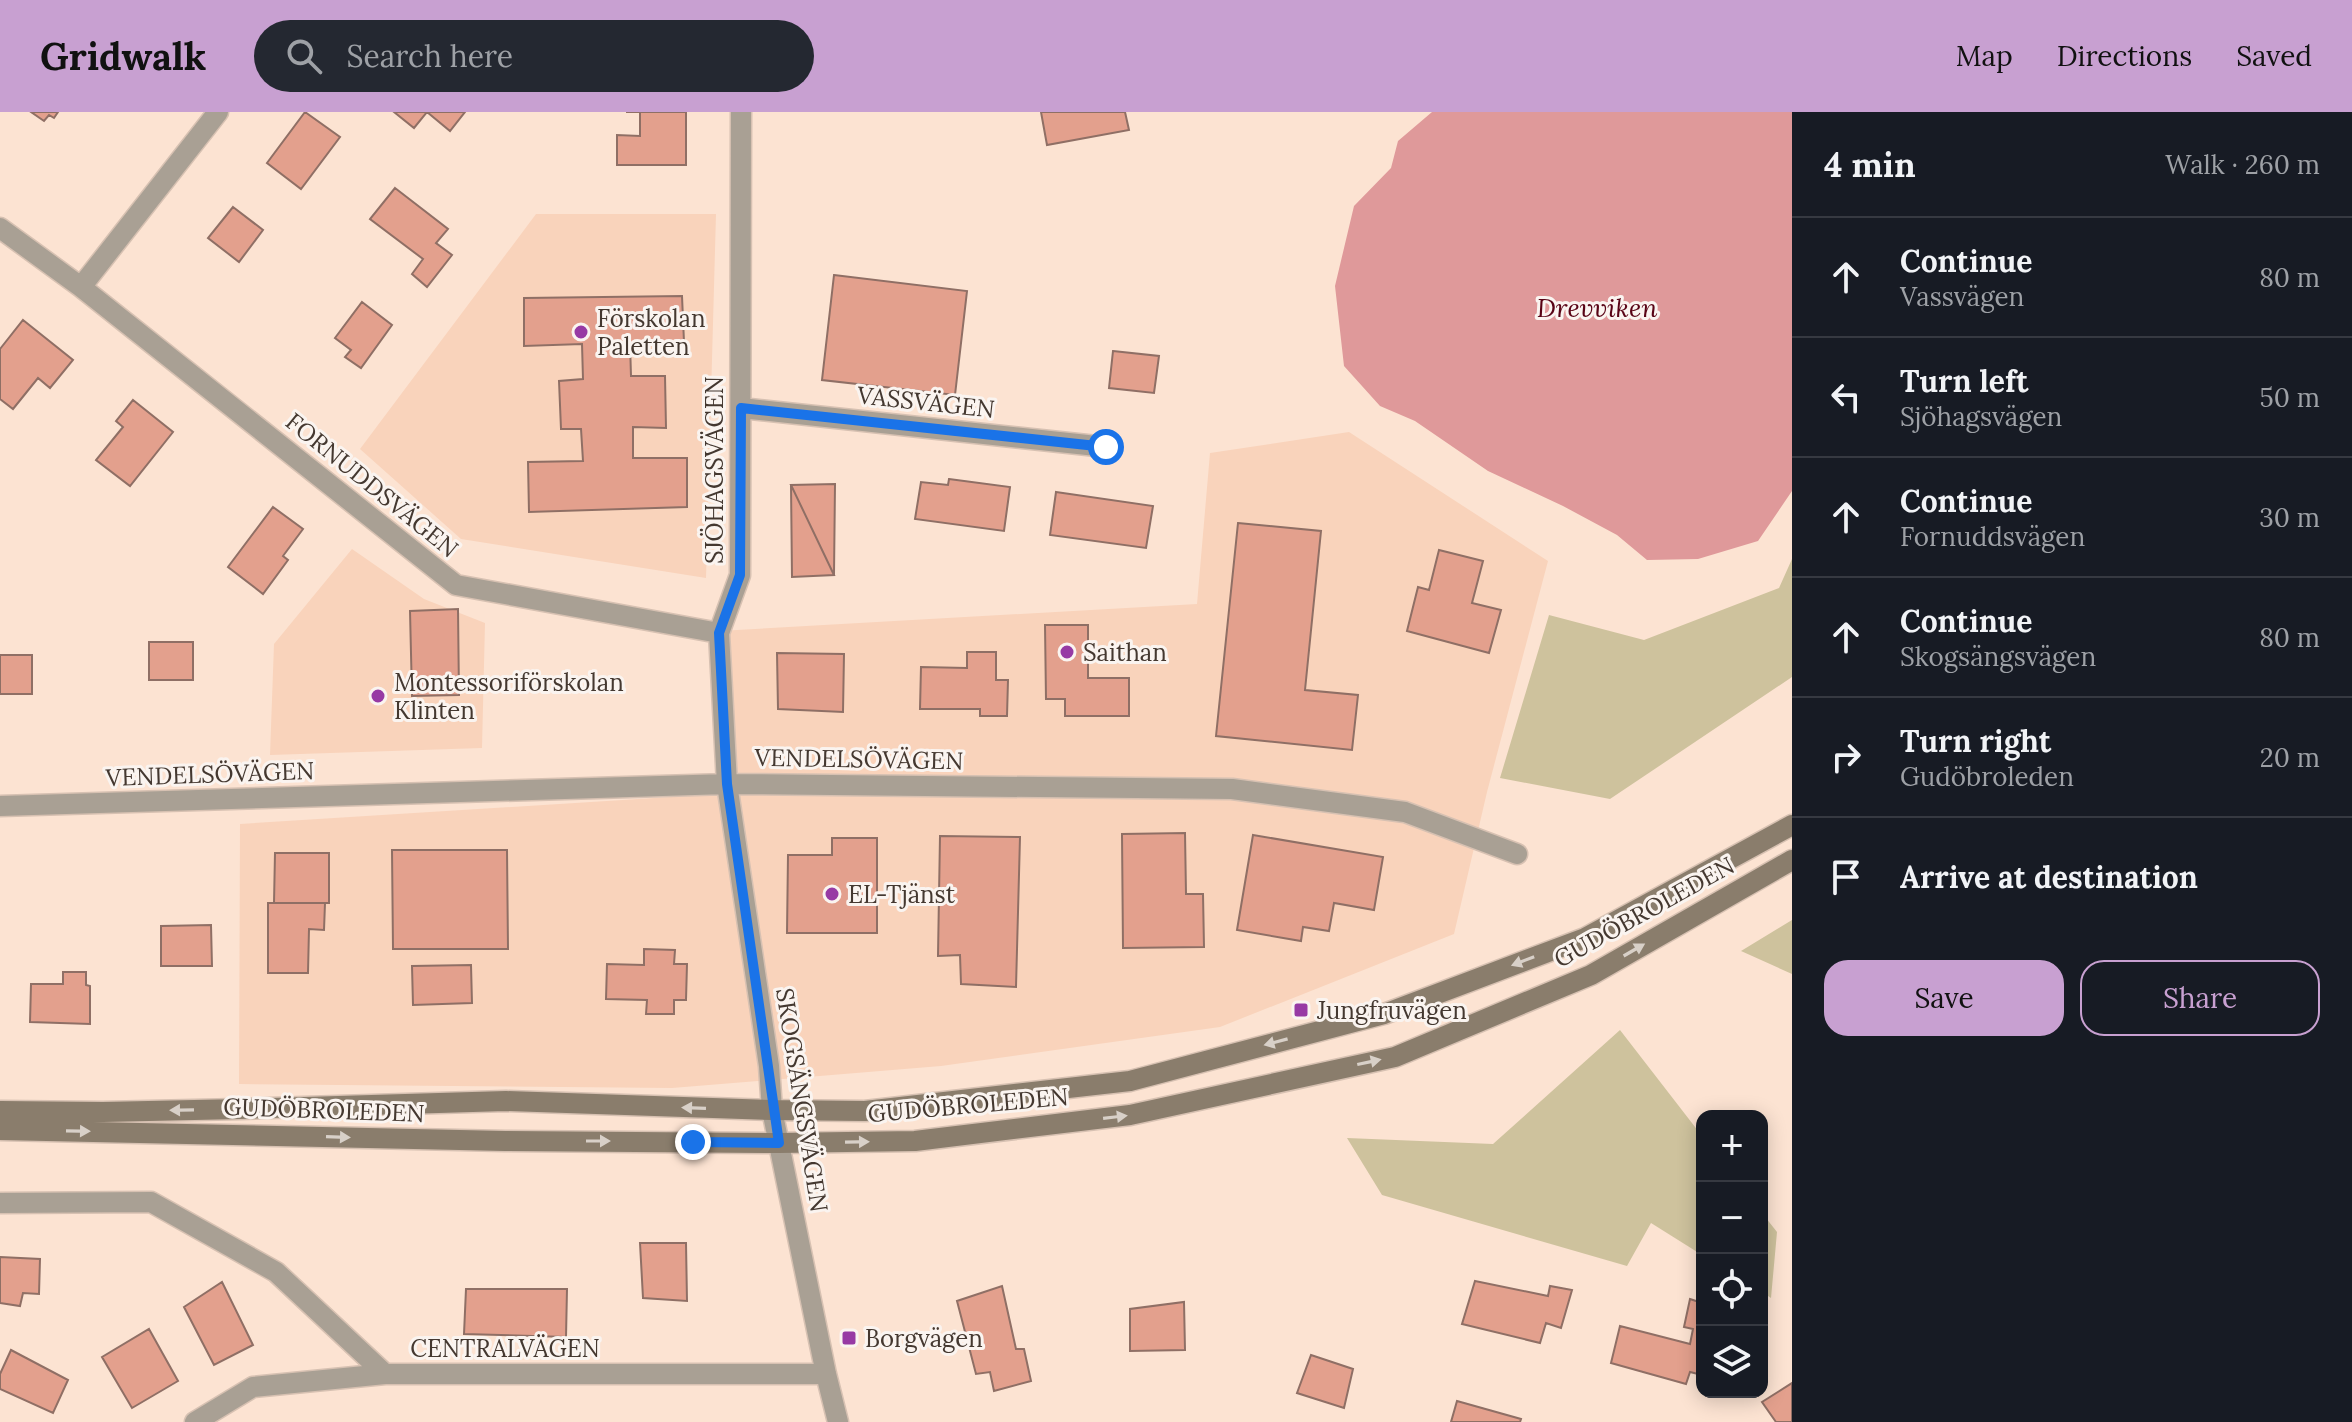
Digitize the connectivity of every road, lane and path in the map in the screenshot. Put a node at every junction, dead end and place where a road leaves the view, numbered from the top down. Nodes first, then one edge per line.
1 (218, 112) edge
2 (741, 112) edge
3 (0, 228) edge
4 (81, 287) junction
5 (741, 408) junction
6 (1106, 447) dead end
7 (719, 633) junction
8 (727, 784) junction
9 (0, 806) edge
10 (1792, 825) edge
11 (1517, 854) dead end
12 (1792, 860) edge
13 (772, 1110) junction
14 (0, 1111) edge
15 (0, 1130) edge
16 (779, 1143) junction
17 (0, 1203) edge
18 (385, 1374) junction
19 (826, 1374) junction
20 (195, 1422) edge
21 (838, 1422) edge

1 - 4 street
2 - 5 street, SJÖHAGSVÄGEN
3 - 4 street, FORNUDDSVÄGEN
4 - 7 street, FORNUDDSVÄGEN
5 - 6 street, VASSVÄGEN
5 - 7 street, SJÖHAGSVÄGEN
7 - 8 street
8 - 9 street, VENDELSÖVÄGEN
8 - 11 street, VENDELSÖVÄGEN
8 - 13 street, SKOGSÄNGSVÄGEN
10 -> 13 main road, GUDÖBROLEDEN
16 -> 12 main road, GUDÖBROLEDEN
13 -> 14 main road, GUDÖBROLEDEN
13 - 16 street, SKOGSÄNGSVÄGEN
15 -> 16 main road, GUDÖBROLEDEN
16 - 19 street, SKOGSÄNGSVÄGEN
17 - 18 street
18 - 19 street, CENTRALVÄGEN
18 - 20 street, CENTRALVÄGEN
19 - 21 street, SKOGSÄNGSVÄGEN

